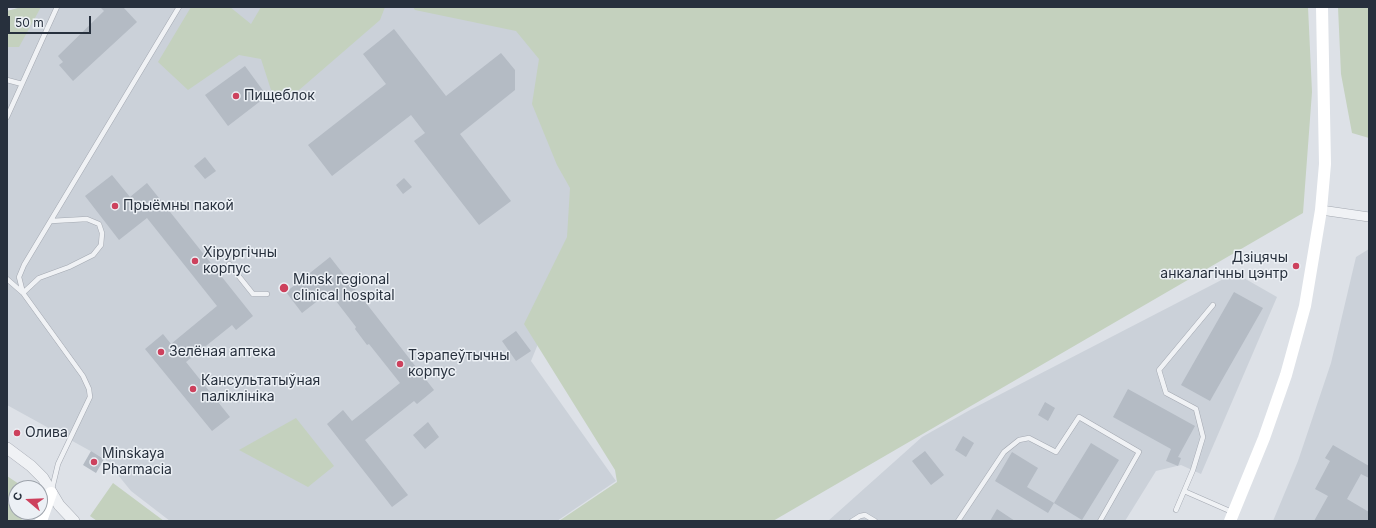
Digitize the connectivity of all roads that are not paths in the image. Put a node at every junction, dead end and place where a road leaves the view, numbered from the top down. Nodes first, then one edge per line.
1 (57, 7) edge
2 (179, 7) edge
3 (1322, 7) edge
4 (7, 80) edge
5 (22, 84) junction
6 (7, 117) edge
7 (1321, 210) junction
8 (1369, 217) edge
9 (51, 221) junction
10 (229, 264) dead end
11 (7, 279) edge
12 (23, 292) junction
13 (267, 294) dead end
14 (1214, 305) dead end
15 (7, 448) edge
16 (1184, 491) junction
17 (51, 493) junction
18 (1176, 510) dead end
19 (1232, 517) edge
20 (41, 521) edge
21 (74, 521) edge
22 (852, 521) edge
23 (875, 521) edge
24 (958, 521) edge
25 (1100, 521) edge

1 - 5 lane
2 - 9 lane
3 - 7 main road
4 - 5 lane
5 - 6 lane
7 - 8 street
7 - 19 main road
9 - 12 lane
9 - 12 lane
10 - 13 lane
11 - 12 lane
12 - 17 lane
14 - 16 lane
15 - 17 street
16 - 18 lane
16 - 19 lane
17 - 20 main road
17 - 21 street
22 - 23 lane
24 - 25 lane

